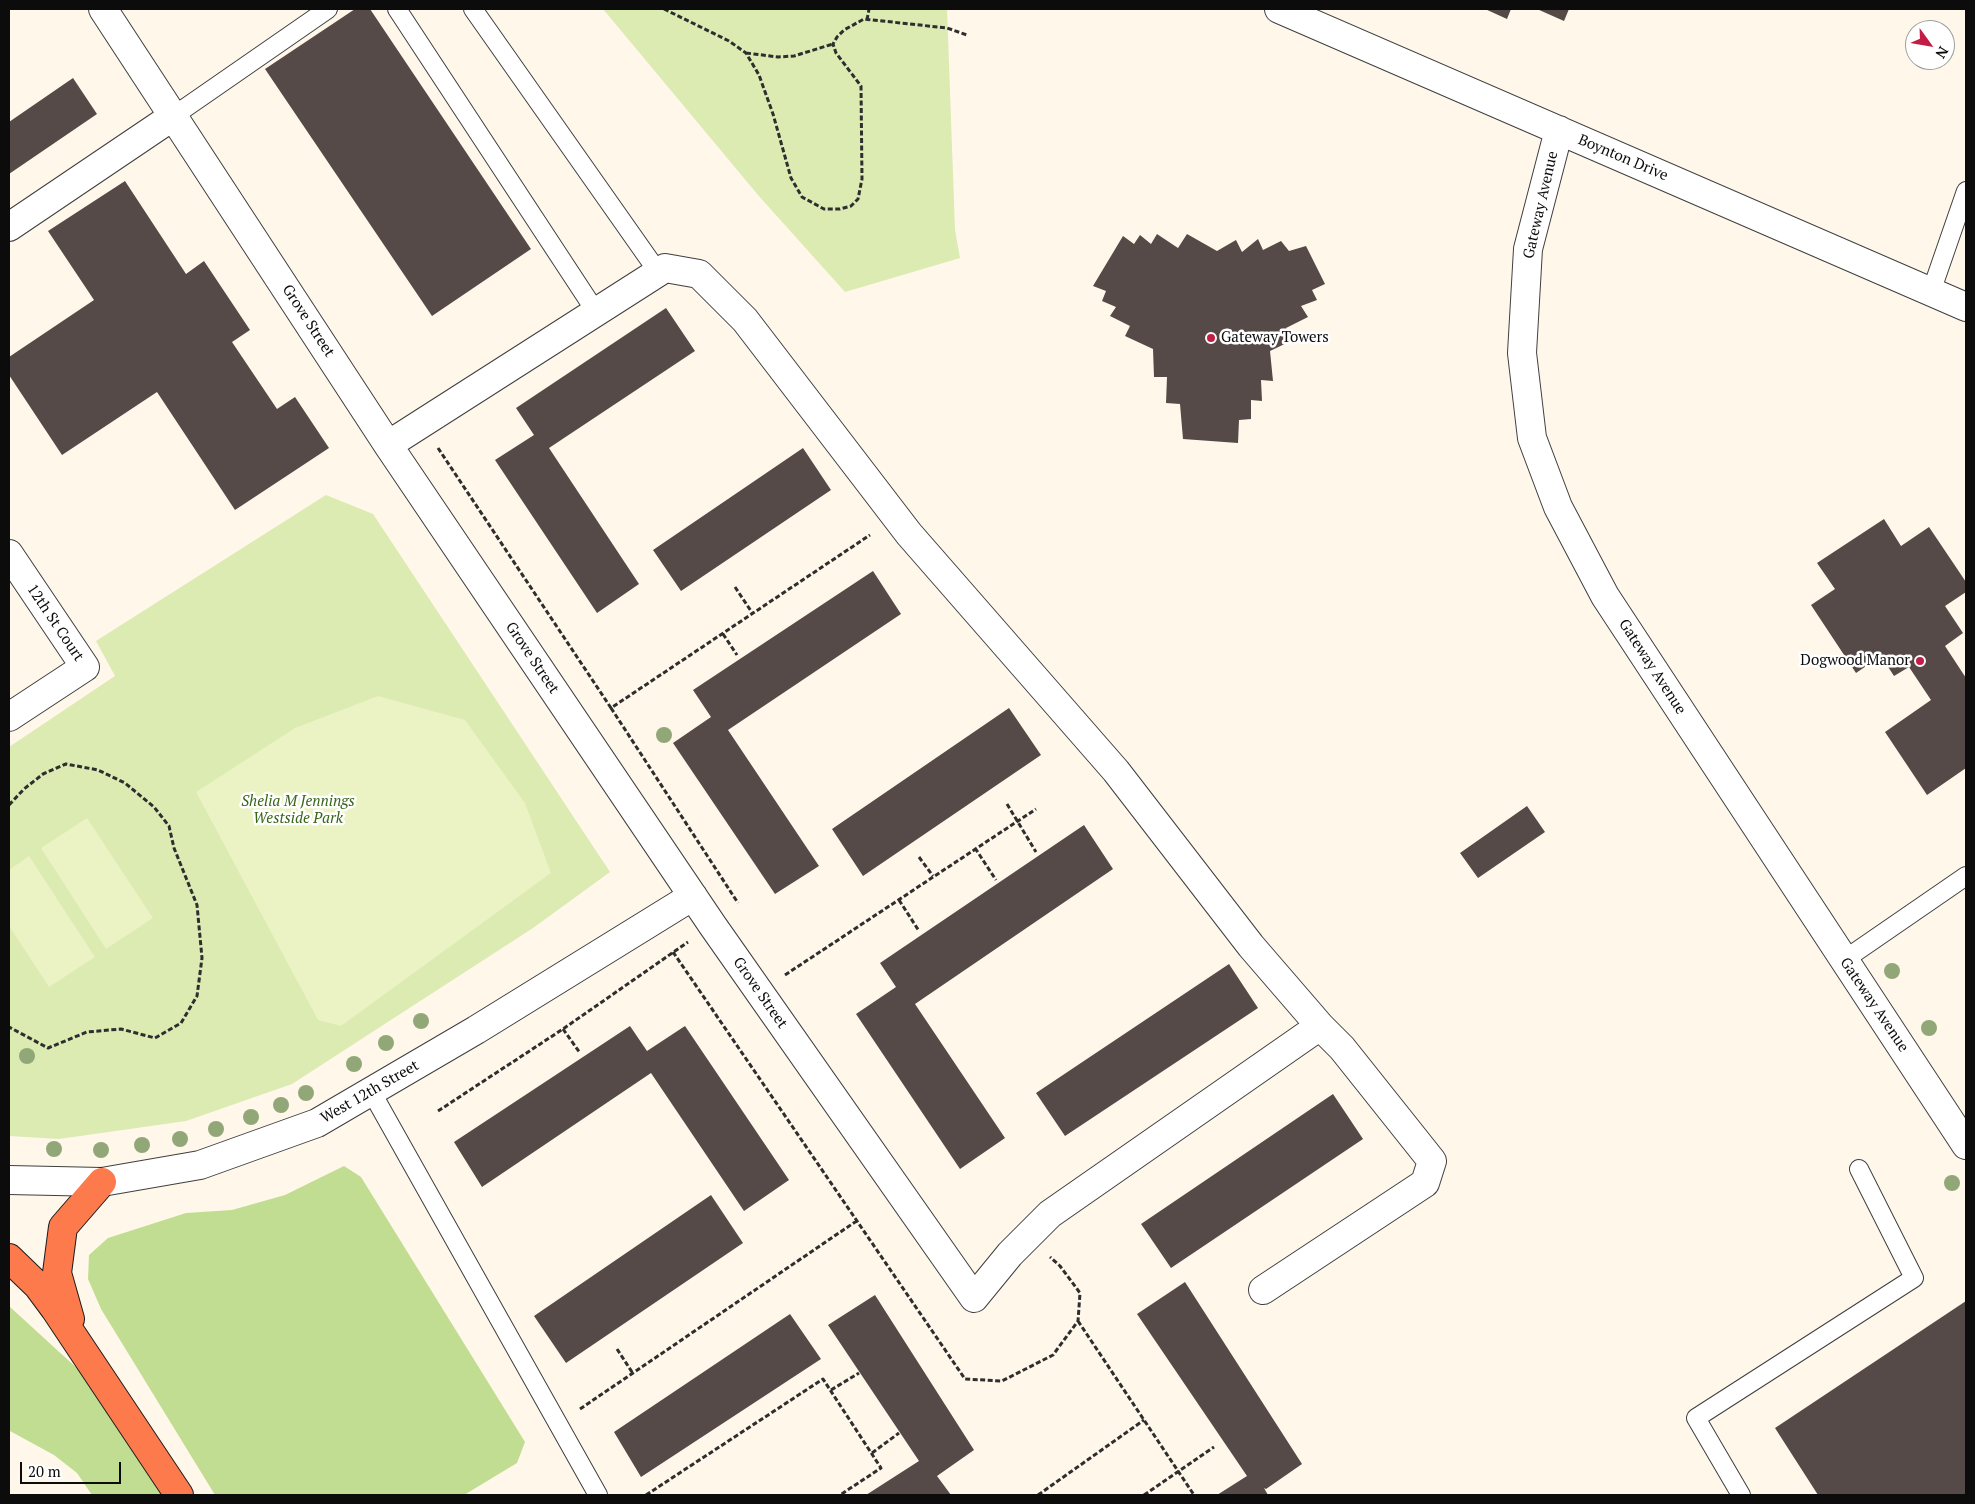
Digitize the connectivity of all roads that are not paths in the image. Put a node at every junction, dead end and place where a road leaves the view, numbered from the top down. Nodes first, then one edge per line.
1 (104, 9) edge
2 (328, 9) edge
3 (397, 9) edge
4 (473, 9) edge
5 (1279, 9) edge
6 (175, 115) junction
7 (1559, 130) junction
8 (1966, 190) edge
9 (9, 227) edge
10 (658, 272) junction
11 (1931, 292) junction
12 (1966, 307) edge
13 (596, 312) junction
14 (388, 445) junction
15 (9, 554) edge
16 (9, 717) edge
17 (1966, 876) edge
18 (693, 896) junction
19 (1844, 960) junction
20 (1320, 1026) junction
21 (371, 1091) junction
22 (1966, 1142) edge
23 (1859, 1169) dead end
24 (9, 1180) edge
25 (102, 1182) junction
26 (9, 1258) edge
27 (1263, 1290) dead end
28 (77, 1341) junction
29 (179, 1495) edge
30 (598, 1495) edge
31 (1742, 1495) edge

1 - 6 street, Grove Street
2 - 6 lane
3 - 13 lane
4 - 10 lane
5 - 7 street, Boynton Drive
6 - 9 street
6 - 14 street, Grove Street
7 - 11 street, Boynton Drive
7 - 19 street, Gateway Avenue
8 - 11 lane
10 - 13 street
10 - 20 street
11 - 12 street, Boynton Drive
13 - 14 street
14 - 18 street, Grove Street
15 - 16 street, 12th St Court
17 - 19 lane
18 - 20 street, Grove Street
18 - 21 street, West 12th Street
19 - 22 street, Gateway Avenue
20 - 27 street
21 - 25 street, West 12th Street
21 - 30 lane
23 - 31 lane
24 - 25 street, West 12th Street
25 - 28 highway
26 - 28 highway
28 - 29 highway

